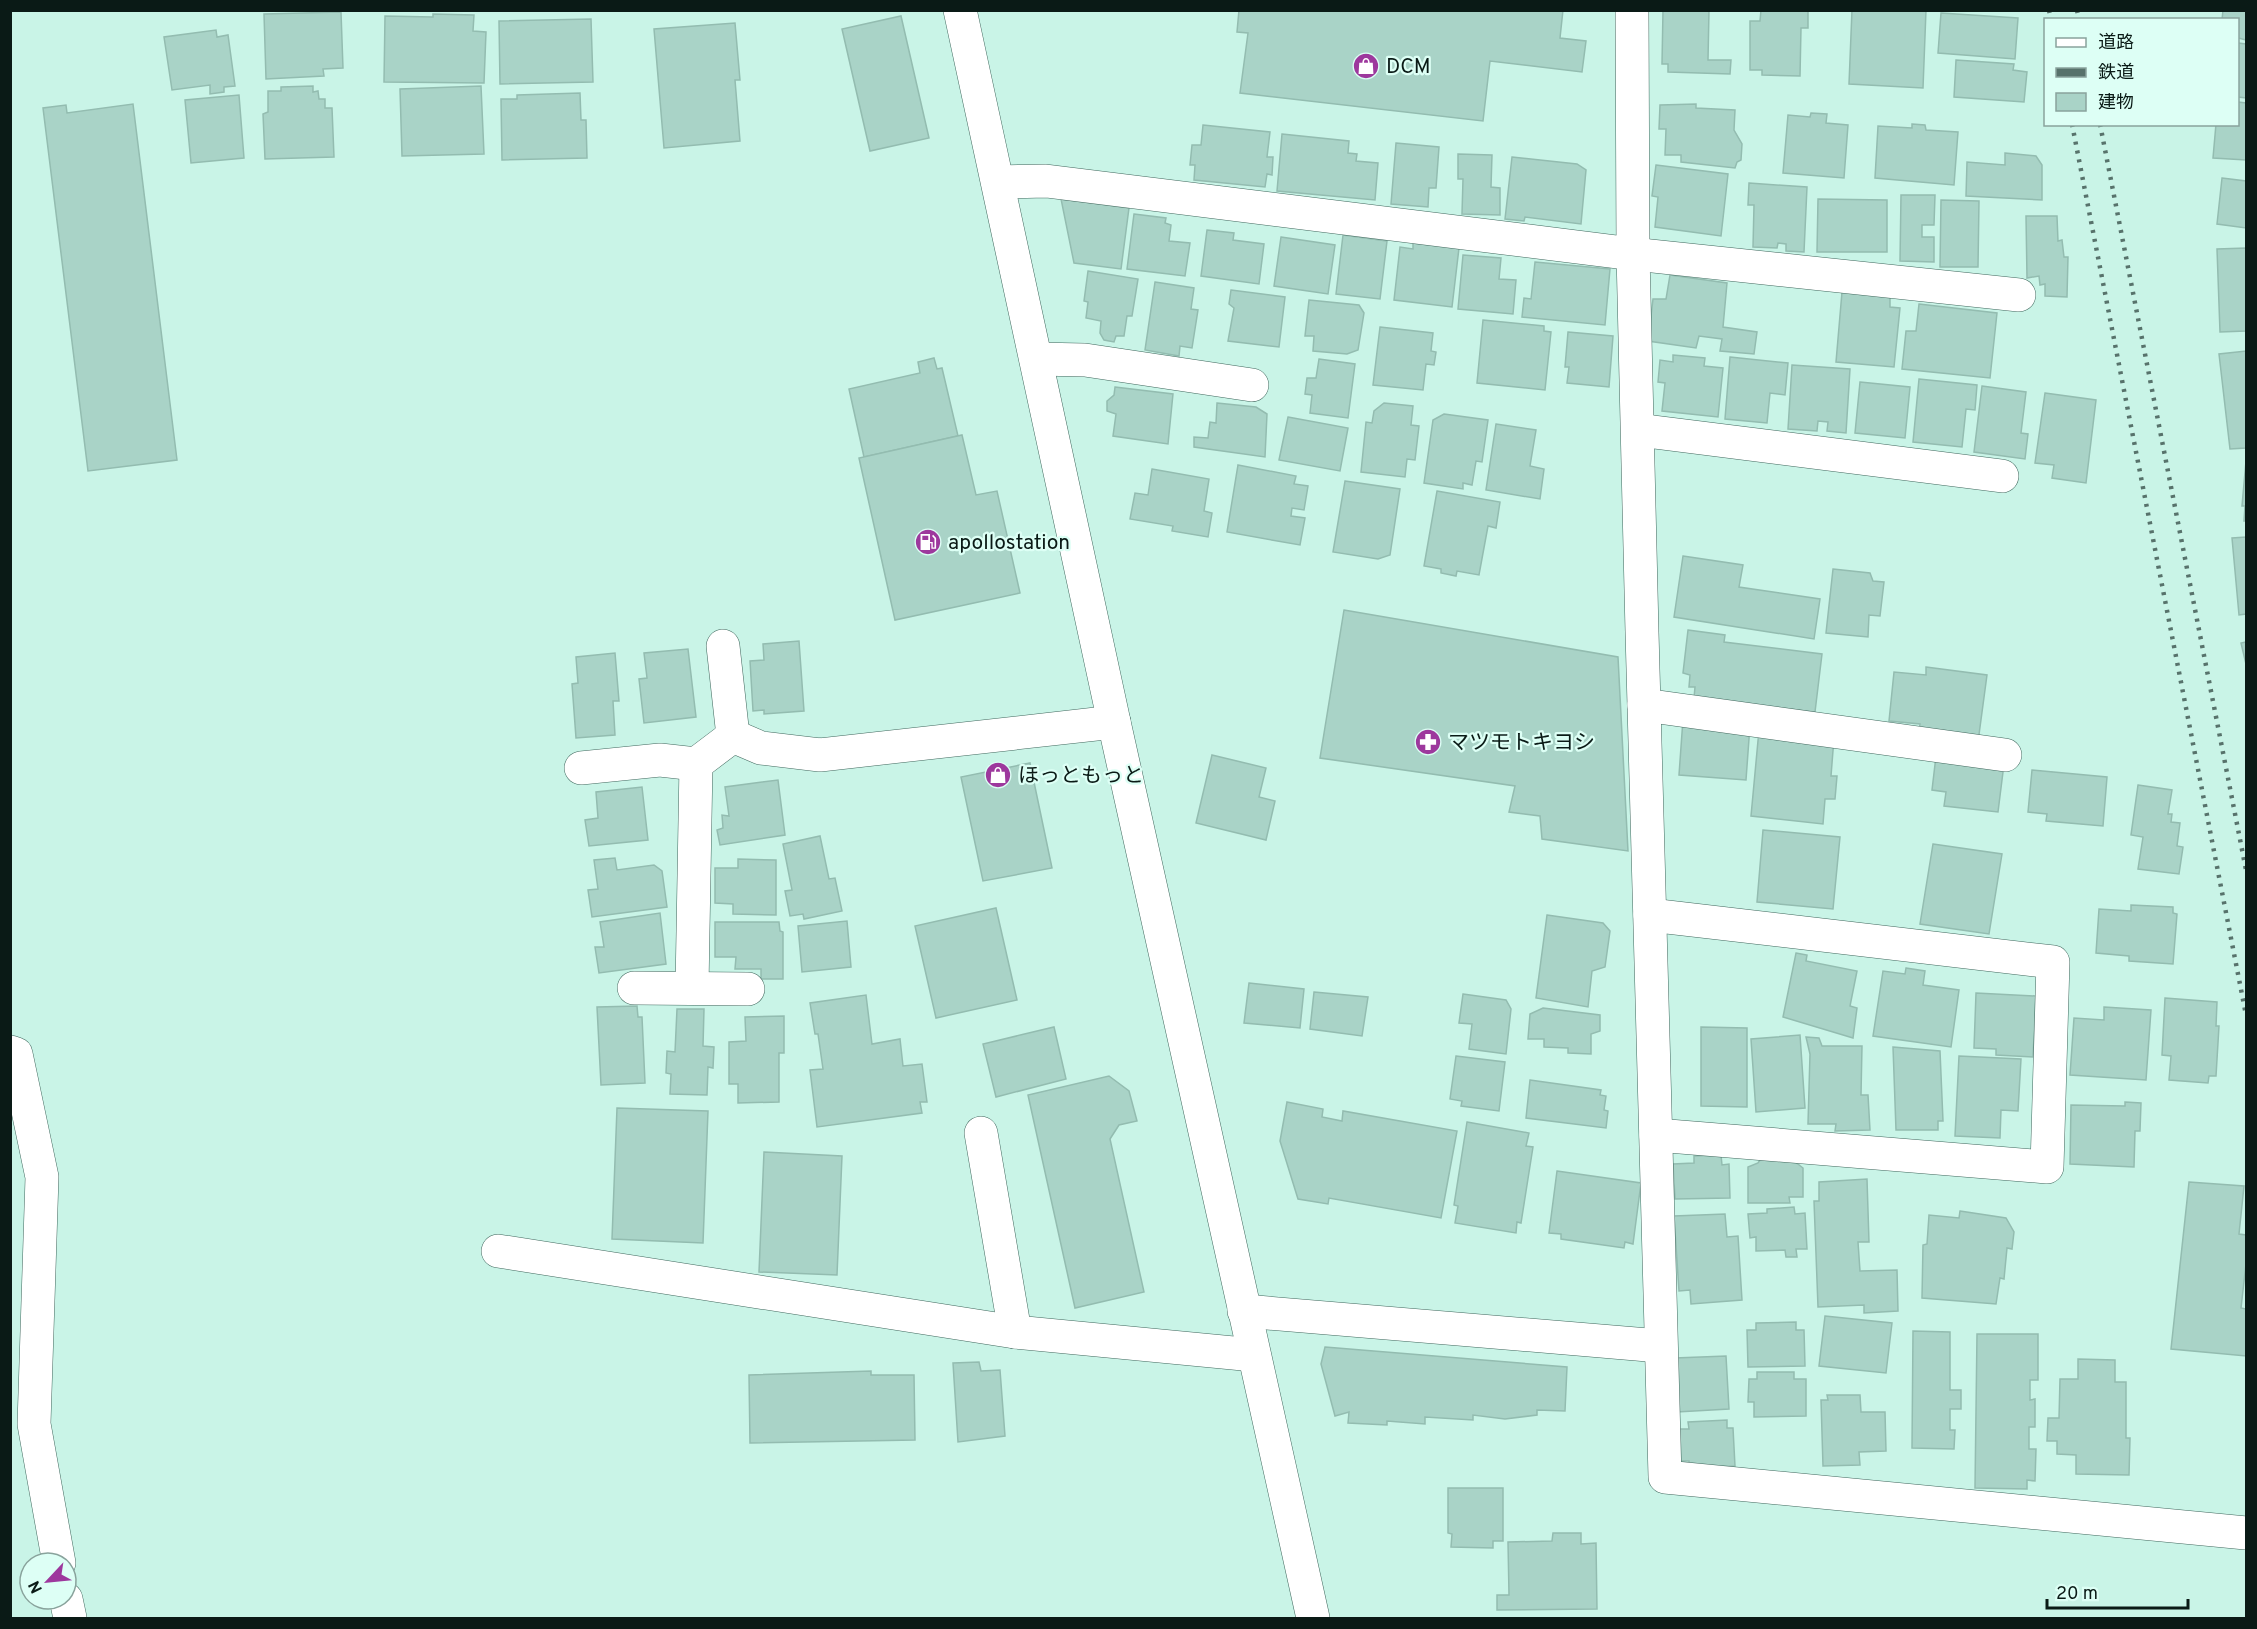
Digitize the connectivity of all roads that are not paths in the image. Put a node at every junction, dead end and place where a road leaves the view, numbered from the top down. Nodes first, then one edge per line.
1 (960, 10) edge
2 (1632, 10) edge
3 (998, 182) junction
4 (1633, 254) junction
5 (2019, 295) dead end
6 (1036, 360) junction
7 (1252, 385) dead end
8 (1638, 430) junction
9 (2002, 476) dead end
10 (723, 646) dead end
11 (1644, 705) junction
12 (1114, 722) junction
13 (733, 736) junction
14 (2005, 755) dead end
15 (696, 764) junction
16 (581, 768) dead end
17 (1650, 915) junction
18 (692, 987) junction
19 (634, 988) dead end
20 (748, 989) dead end
21 (10, 1052) edge
22 (981, 1133) dead end
23 (1656, 1135) junction
24 (498, 1251) dead end
25 (1244, 1311) junction
26 (1015, 1332) junction
27 (1660, 1346) junction
28 (1254, 1355) junction
29 (2247, 1533) edge
30 (57, 1551) edge
31 (1313, 1618) edge

1 - 3 street
2 - 4 street
3 - 4 street
3 - 6 street
4 - 5 street
4 - 8 street
6 - 7 street
6 - 12 street
8 - 9 street
8 - 11 street
10 - 13 street
11 - 14 street
11 - 17 street
12 - 13 street
12 - 25 street
13 - 15 street
15 - 16 street
15 - 18 street
17 - 23 street
17 - 23 street
18 - 19 street
18 - 20 street
21 - 30 street
22 - 26 street
23 - 27 street
24 - 26 street
25 - 27 street
25 - 28 street
26 - 28 street
27 - 29 street
28 - 31 street

